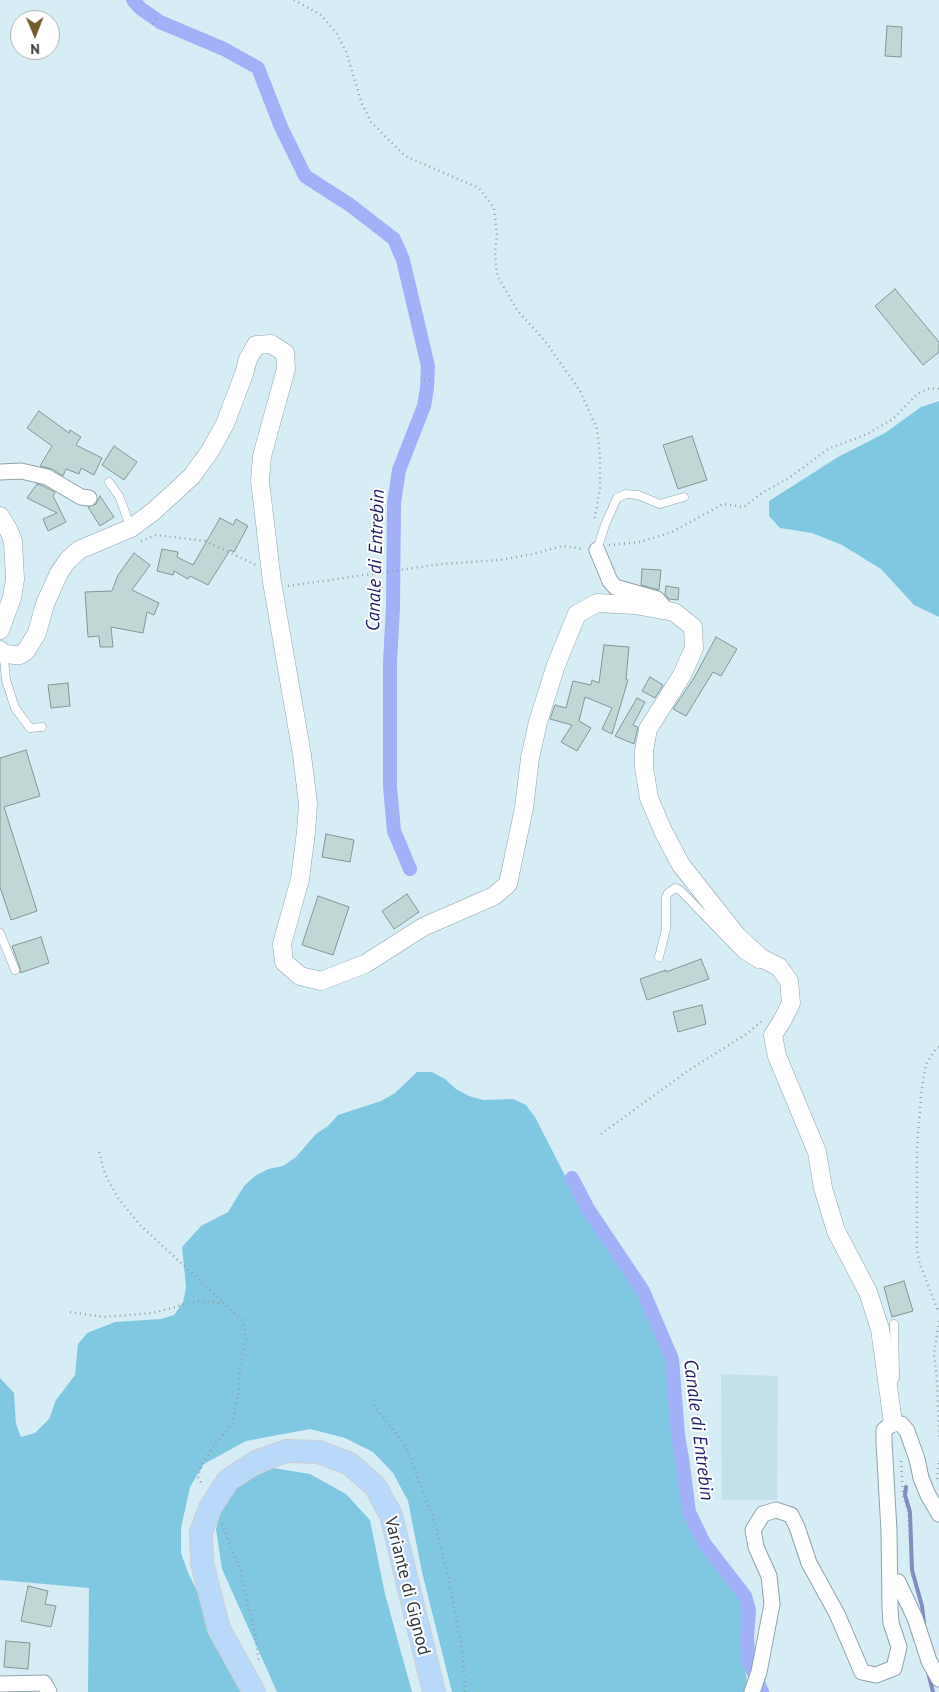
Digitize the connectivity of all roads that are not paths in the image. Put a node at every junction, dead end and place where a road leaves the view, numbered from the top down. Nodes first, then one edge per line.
1 (0, 472) edge
2 (109, 482) dead end
3 (684, 497) dead end
4 (89, 498) dead end
5 (4, 528) edge
6 (135, 535) junction
7 (597, 550) joint
8 (667, 611) junction
9 (0, 630) edge
10 (4, 652) edge
11 (42, 727) dead end
12 (0, 932) edge
13 (659, 957) dead end
14 (770, 963) junction
15 (14, 970) dead end
16 (894, 1324) dead end
17 (888, 1390) junction
18 (893, 1423) junction
19 (939, 1514) edge
20 (891, 1581) junction
21 (939, 1679) edge
22 (8, 1687) edge
23 (753, 1689) edge
24 (49, 1692) edge
25 (254, 1692) edge
26 (434, 1692) edge

1 - 4 street
2 - 6 lane
3 - 7 lane
5 - 9 street
6 - 8 street
6 - 10 street
7 - 8 street
8 - 14 street
10 - 11 lane
12 - 15 lane
13 - 14 lane
14 - 17 street
16 - 17 lane
17 - 18 street
18 - 19 street
18 - 20 street
20 - 21 street
20 - 23 street
22 - 24 street
25 - 26 main road, Variante di Gignod, bridge

